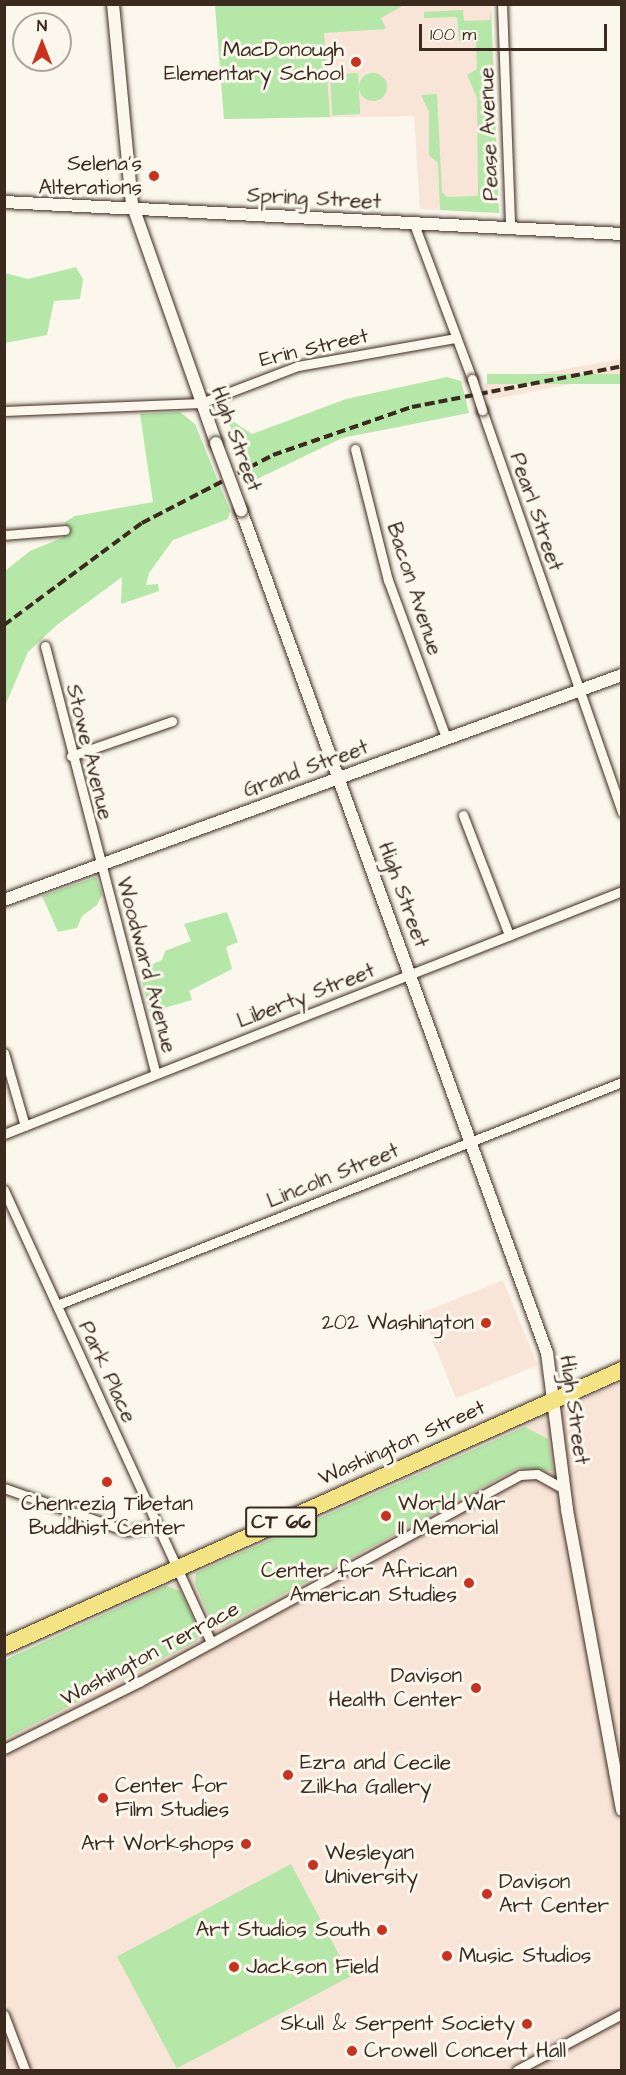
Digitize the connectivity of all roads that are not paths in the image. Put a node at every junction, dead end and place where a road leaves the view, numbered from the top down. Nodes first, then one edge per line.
1 (113, 4) edge
2 (502, 4) edge
3 (4, 202) edge
4 (133, 209) junction
5 (414, 224) junction
6 (510, 226) junction
7 (621, 234) edge
8 (455, 338) junction
9 (201, 403) junction
10 (4, 411) edge
11 (356, 449) dead end
12 (65, 530) dead end
13 (4, 535) edge
14 (45, 646) dead end
15 (621, 675) edge
16 (579, 690) junction
17 (172, 721) dead end
18 (446, 738) junction
19 (71, 756) junction
20 (339, 777) junction
21 (621, 812) edge
22 (463, 815) dead end
23 (100, 865) junction
24 (621, 891) edge
25 (4, 900) edge
26 (509, 935) junction
27 (411, 974) junction
28 (4, 1053) edge
29 (156, 1074) junction
30 (621, 1082) edge
31 (25, 1126) junction
32 (4, 1134) edge
33 (471, 1141) junction
34 (4, 1190) edge
35 (57, 1305) junction
36 (621, 1370) edge
37 (557, 1398) junction
38 (4, 1488) edge
39 (565, 1490) junction
40 (158, 1526) junction
41 (178, 1569) junction
42 (211, 1642) junction
43 (4, 1646) edge
44 (4, 1749) edge
45 (621, 1810) edge
46 (621, 2014) edge
47 (4, 2015) edge
48 (25, 2070) edge
49 (517, 2070) edge

1 - 4 street, High Street
2 - 6 street, Pease Avenue
3 - 4 street, Spring Street
4 - 5 street, Spring Street
4 - 9 street, High Street
5 - 6 street, Spring Street
5 - 8 street, Pearl Street
6 - 7 street, Spring Street
8 - 9 street, Erin Street
8 - 16 street, Pearl Street, bridge
9 - 10 street, Erin Street
9 - 20 street, High Street, bridge
11 - 18 street, Bacon Avenue
12 - 13 street
14 - 19 street, Stowe Avenue
15 - 16 street, Grand Street
16 - 18 street, Grand Street
16 - 21 street, Pearl Street
17 - 19 street
18 - 20 street, Grand Street
19 - 23 street, Stowe Avenue
20 - 23 street, Grand Street
20 - 27 street, High Street
22 - 26 street
23 - 25 street, Grand Street
23 - 29 street, Woodward Avenue
24 - 26 street, Liberty Street
26 - 27 street, Liberty Street
27 - 29 street, Liberty Street
27 - 33 street, High Street
28 - 31 street
29 - 31 street, Liberty Street
30 - 33 street, Lincoln Street
31 - 32 street, Liberty Street
33 - 35 street, Lincoln Street
33 - 37 street, High Street
34 - 35 street, Park Place
35 - 40 street, Park Place
36 - 37 highway, Washington Street / CT 66
37 - 39 street, High Street
37 - 41 highway, Washington Street / CT 66
38 - 40 street
39 - 42 street, Washington Terrace
39 - 45 street, High Street
40 - 41 street, Park Place
41 - 42 street, Park Place
41 - 43 highway, Washington Street / CT 66
42 - 44 street, Washington Terrace
46 - 49 street
47 - 48 street

